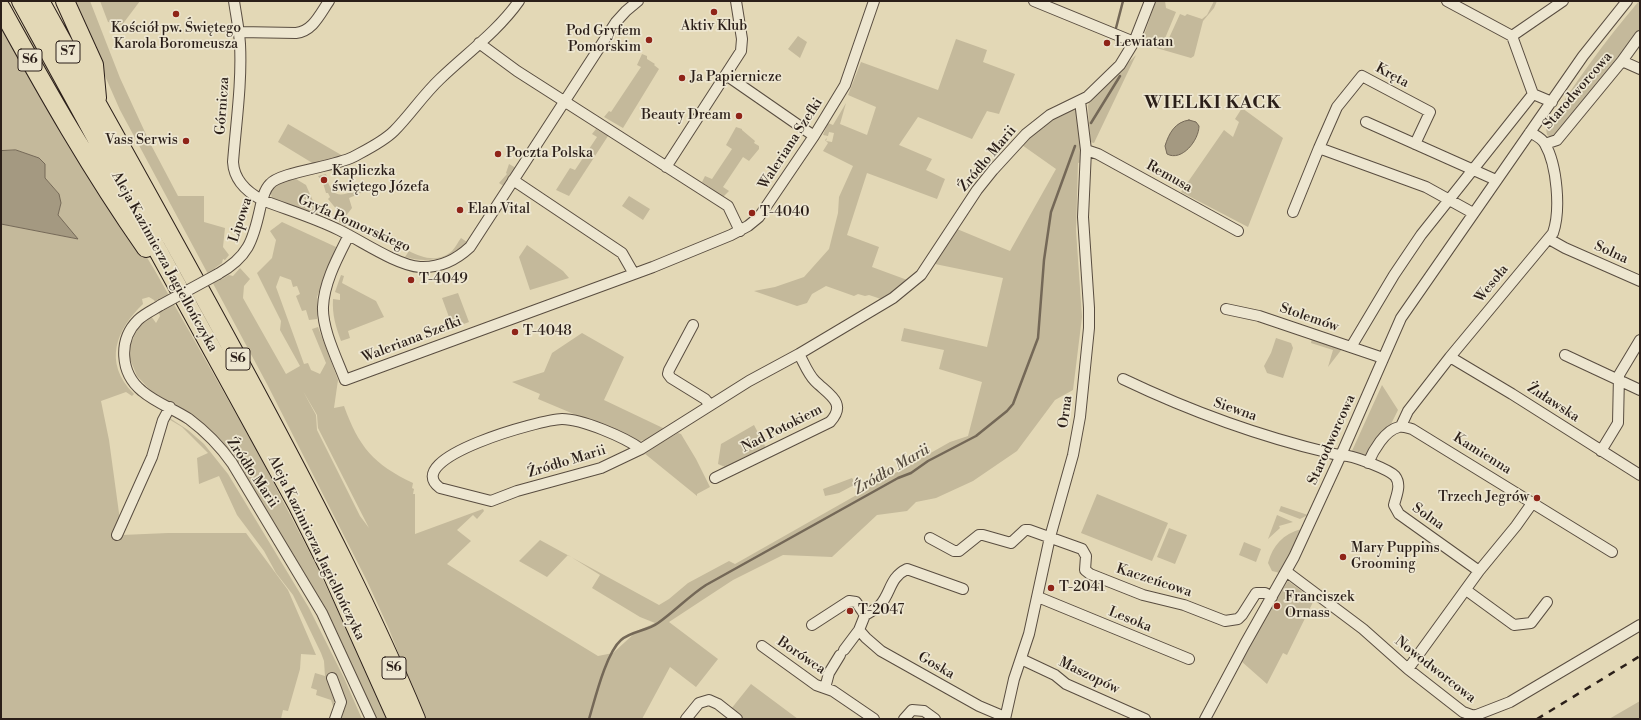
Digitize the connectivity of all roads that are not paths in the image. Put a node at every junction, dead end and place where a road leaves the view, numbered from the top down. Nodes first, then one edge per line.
1 (21, 1) edge
2 (40, 1) edge
3 (65, 1) edge
4 (234, 1) edge
5 (329, 1) edge
6 (519, 1) edge
7 (638, 1) edge
8 (736, 1) edge
9 (874, 1) edge
10 (1034, 1) edge
11 (1150, 1) edge
12 (1447, 1) edge
13 (1563, 1) edge
14 (1627, 1) edge
15 (1052, 5) edge
16 (1, 8) edge
17 (239, 32) junction
18 (1512, 36) junction
19 (1640, 36) edge
20 (1134, 42) junction
21 (479, 43) junction
22 (1622, 61) junction
23 (1640, 69) edge
24 (726, 75) junction
25 (1533, 94) junction
26 (565, 101) junction
27 (1080, 101) junction
28 (97, 102) junction
29 (1552, 102) junction
30 (1366, 122) dead end
31 (1530, 132) junction
32 (814, 136) junction
33 (1415, 144) junction
34 (1545, 144) junction
35 (1319, 148) junction
36 (1086, 150) junction
37 (666, 167) junction
38 (1474, 171) junction
39 (513, 180) junction
40 (1496, 180) junction
41 (262, 200) junction
42 (1450, 200) junction
43 (1293, 212) dead end
44 (1473, 213) junction
45 (1238, 230) dead end
46 (740, 231) junction
47 (349, 235) junction
48 (1549, 239) junction
49 (634, 274) junction
50 (1640, 281) edge
51 (190, 308) junction
52 (1226, 309) dead end
53 (693, 325) dead end
54 (1640, 340) edge
55 (1351, 347) junction
56 (799, 354) junction
57 (1565, 355) dead end
58 (1450, 357) junction
59 (1383, 358) junction
60 (1123, 379) dead end
61 (1619, 380) junction
62 (1640, 390) edge
63 (710, 404) junction
64 (170, 407) junction
65 (1401, 426) junction
66 (641, 449) junction
67 (1601, 451) junction
68 (1341, 455) junction
69 (1368, 463) junction
70 (1640, 475) edge
71 (715, 478) dead end
72 (1533, 502) junction
73 (117, 535) dead end
74 (1050, 537) junction
75 (930, 538) dead end
76 (1612, 552) dead end
77 (1479, 571) junction
78 (1287, 572) junction
79 (963, 588) dead end
80 (1466, 590) junction
81 (1038, 597) junction
82 (1272, 597) junction
83 (1547, 602) dead end
84 (865, 615) junction
85 (812, 625) dead end
86 (1640, 625) edge
87 (859, 630) junction
88 (762, 646) dead end
89 (1021, 659) junction
90 (1189, 659) dead end
91 (1408, 669) junction
92 (332, 678) dead end
93 (825, 688) junction
94 (1005, 718) edge
95 (335, 719) edge
96 (371, 719) edge
97 (397, 719) edge
98 (416, 719) edge
99 (686, 719) edge
100 (737, 719) edge
101 (874, 719) edge
102 (904, 719) edge
103 (936, 719) edge
104 (1145, 719) edge
105 (1205, 719) edge

1 - 51 highway, Aleja Kazimierza Jagiellończyka / S6
2 - 28 highway, Aleja Kazimierza Jagiellończyka / S7
3 - 28 highway, S6
4 - 17 street, Górnicza
5 - 17 street
6 - 21 street, Lipowa
7 - 26 street, Gryfa Pomorskiego
8 - 24 street
9 - 32 street, Waleriana Szefki
10 - 15 street
11 - 20 street, Źródło Marii
12 - 18 street
13 - 18 street
14 - 29 street, Starodworcowa
15 - 20 street
16 - 51 highway, S6
17 - 41 street, Górnicza
18 - 25 street
19 - 22 street, Starodworcowa
20 - 27 street, Źródło Marii
21 - 26 street
21 - 41 street, Lipowa
22 - 23 street
22 - 34 street, Starodworcowa
24 - 32 street
24 - 37 street
25 - 29 street, Starodworcowa
25 - 38 street
26 - 37 street
26 - 39 street, Gryfa Pomorskiego
27 - 36 street, Orna
27 - 56 street, Źródło Marii
28 - 98 highway, Aleja Kazimierza Jagiellończyka / S6
29 - 31 street, Starodworcowa
30 - 33 street
31 - 34 street, Starodworcowa
31 - 40 street, Starodworcowa
32 - 46 street, Waleriana Szefki
33 - 35 street, Kręta
33 - 38 street
34 - 48 street, Wesoła
35 - 42 street
35 - 43 street, Kręta
36 - 45 street, Remusa
36 - 74 street, Orna
37 - 46 street
38 - 40 street
38 - 42 street
39 - 47 street, Gryfa Pomorskiego
39 - 49 street
40 - 44 street, Starodworcowa
41 - 47 street, Gryfa Pomorskiego
41 - 64 street, Lipowa, bridge
42 - 44 street
42 - 55 street
44 - 59 street, Starodworcowa
46 - 49 street, Waleriana Szefki
47 - 49 street, Waleriana Szefki
48 - 50 street, Solna
48 - 58 street, Wesoła
51 - 97 highway, Aleja Kazimierza Jagiellończyka / S6
52 - 55 street, Stolemów
53 - 63 street
54 - 61 street
55 - 59 street, Stolemów
56 - 63 street, Źródło Marii
56 - 71 street, Nad Potokiem
57 - 61 street
58 - 65 street, Wesoła
58 - 67 street, Żuławska
59 - 68 street, Starodworcowa
60 - 68 street, Siewna
61 - 62 street
61 - 67 street
63 - 66 street, Źródło Marii
64 - 73 street
64 - 96 street, Źródło Marii
65 - 69 street
65 - 72 street, Kamienna
66 - 66 street, Źródło Marii
67 - 70 street, Żuławska
68 - 69 street
68 - 78 street, Starodworcowa
69 - 77 street, Solna
72 - 76 street, Kamienna
72 - 77 street
74 - 75 street, Kaczeńcowa
74 - 81 street, Orna
74 - 82 street, Kaczeńcowa
77 - 80 street
78 - 82 street, Starodworcowa
78 - 91 street, Nowodworcowa
79 - 84 street
80 - 83 street
80 - 91 street
81 - 89 street, Orna
81 - 90 street, Lesoka
82 - 105 street, Starodworcowa
84 - 85 street
84 - 87 street
86 - 91 street, Nowodworcowa
87 - 93 street, Borówca
87 - 94 street, Goska
88 - 93 street, Borówca
89 - 94 street, Orna
89 - 104 street, Maszopów
92 - 95 street
93 - 101 street, Borówca
99 - 100 street
102 - 103 street

